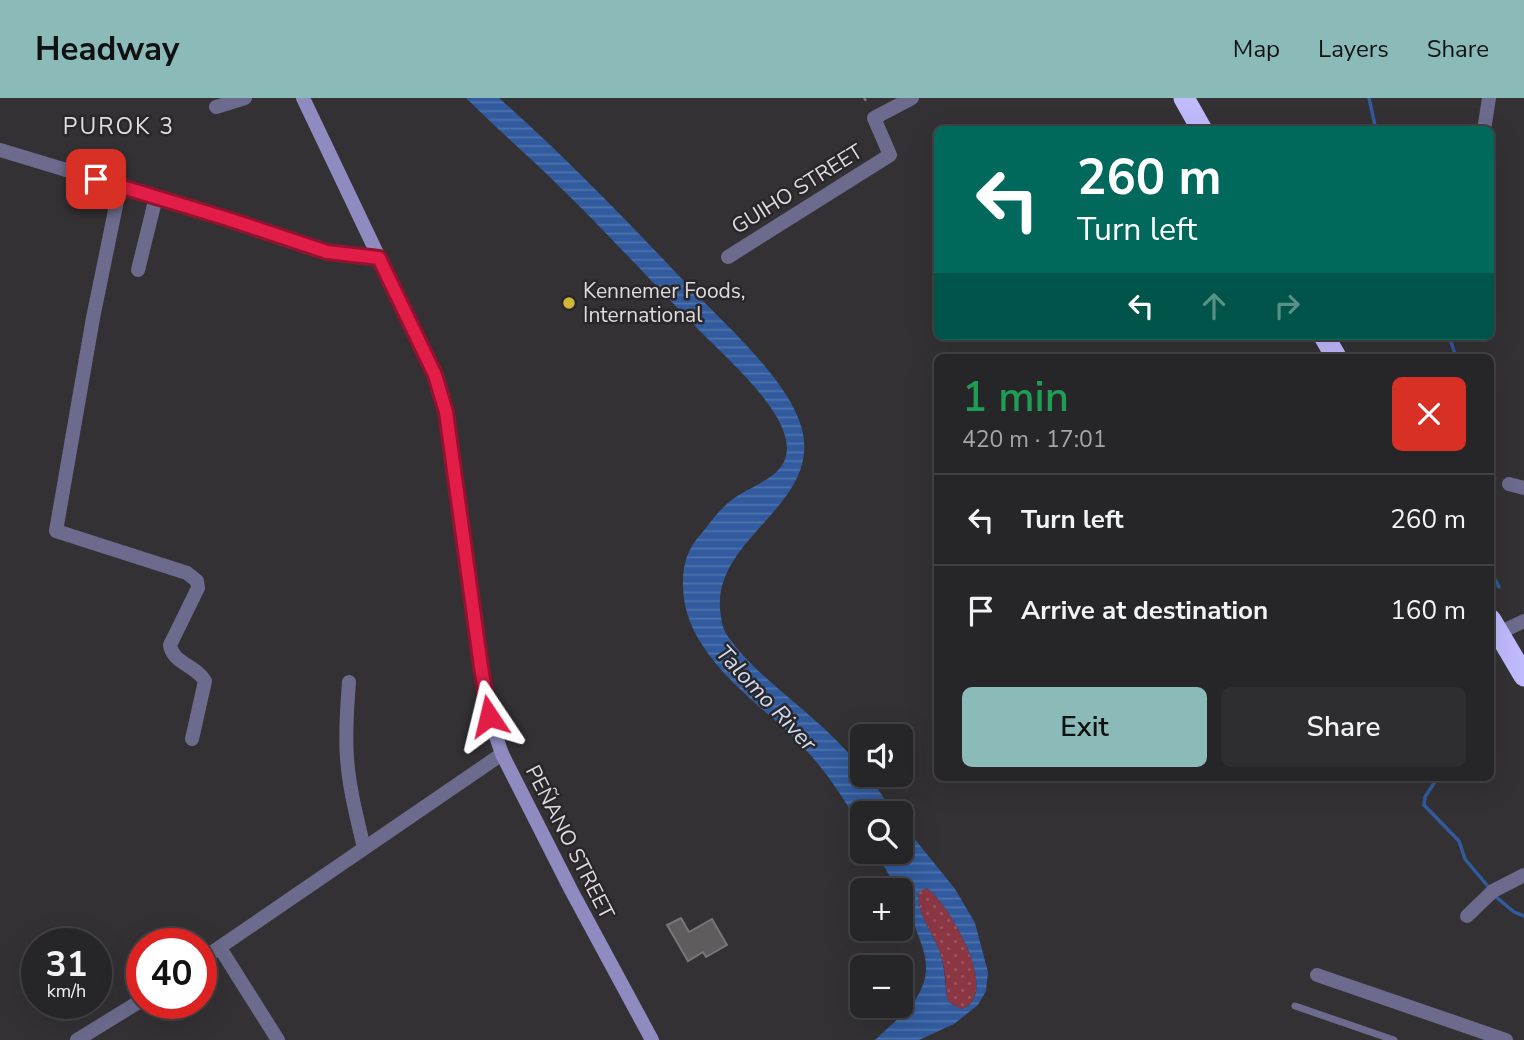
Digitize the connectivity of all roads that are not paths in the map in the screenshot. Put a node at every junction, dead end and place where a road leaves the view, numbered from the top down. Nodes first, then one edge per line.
1 (245, 98) edge
2 (303, 98) edge
3 (912, 98) edge
4 (1184, 98) edge
5 (1489, 98) edge
6 (216, 107) dead end
7 (1200, 126) edge
8 (1485, 126) edge
9 (0, 150) edge
10 (120, 186) junction
11 (156, 197) junction
12 (728, 257) dead end
13 (379, 258) junction
14 (138, 270) dead end
15 (1509, 484) dead end
16 (1524, 488) edge
17 (1524, 621) edge
18 (1495, 626) edge
19 (1524, 676) edge
20 (349, 682) dead end
21 (192, 739) dead end
22 (502, 754) junction
23 (364, 848) junction
24 (1524, 875) edge
25 (1467, 916) dead end
26 (219, 948) joint
27 (1317, 975) dead end
28 (1295, 1006) dead end
29 (126, 1010) edge
30 (77, 1040) edge
31 (278, 1040) edge
32 (652, 1040) edge
33 (1394, 1040) edge
34 (1506, 1040) edge

1 - 6 street
2 - 13 street, PEÑANO STREET
3 - 12 street, GUIHO STREET
4 - 7 highway
5 - 8 street
9 - 10 street
10 - 11 street
10 - 21 street
11 - 13 street
11 - 14 street
13 - 22 street, PEÑANO STREET
15 - 16 street
17 - 18 street
18 - 19 highway
20 - 23 street
22 - 23 street
22 - 32 street, PEÑANO STREET
23 - 26 street
24 - 25 street
26 - 31 street
27 - 34 street
28 - 33 lane
29 - 30 street

